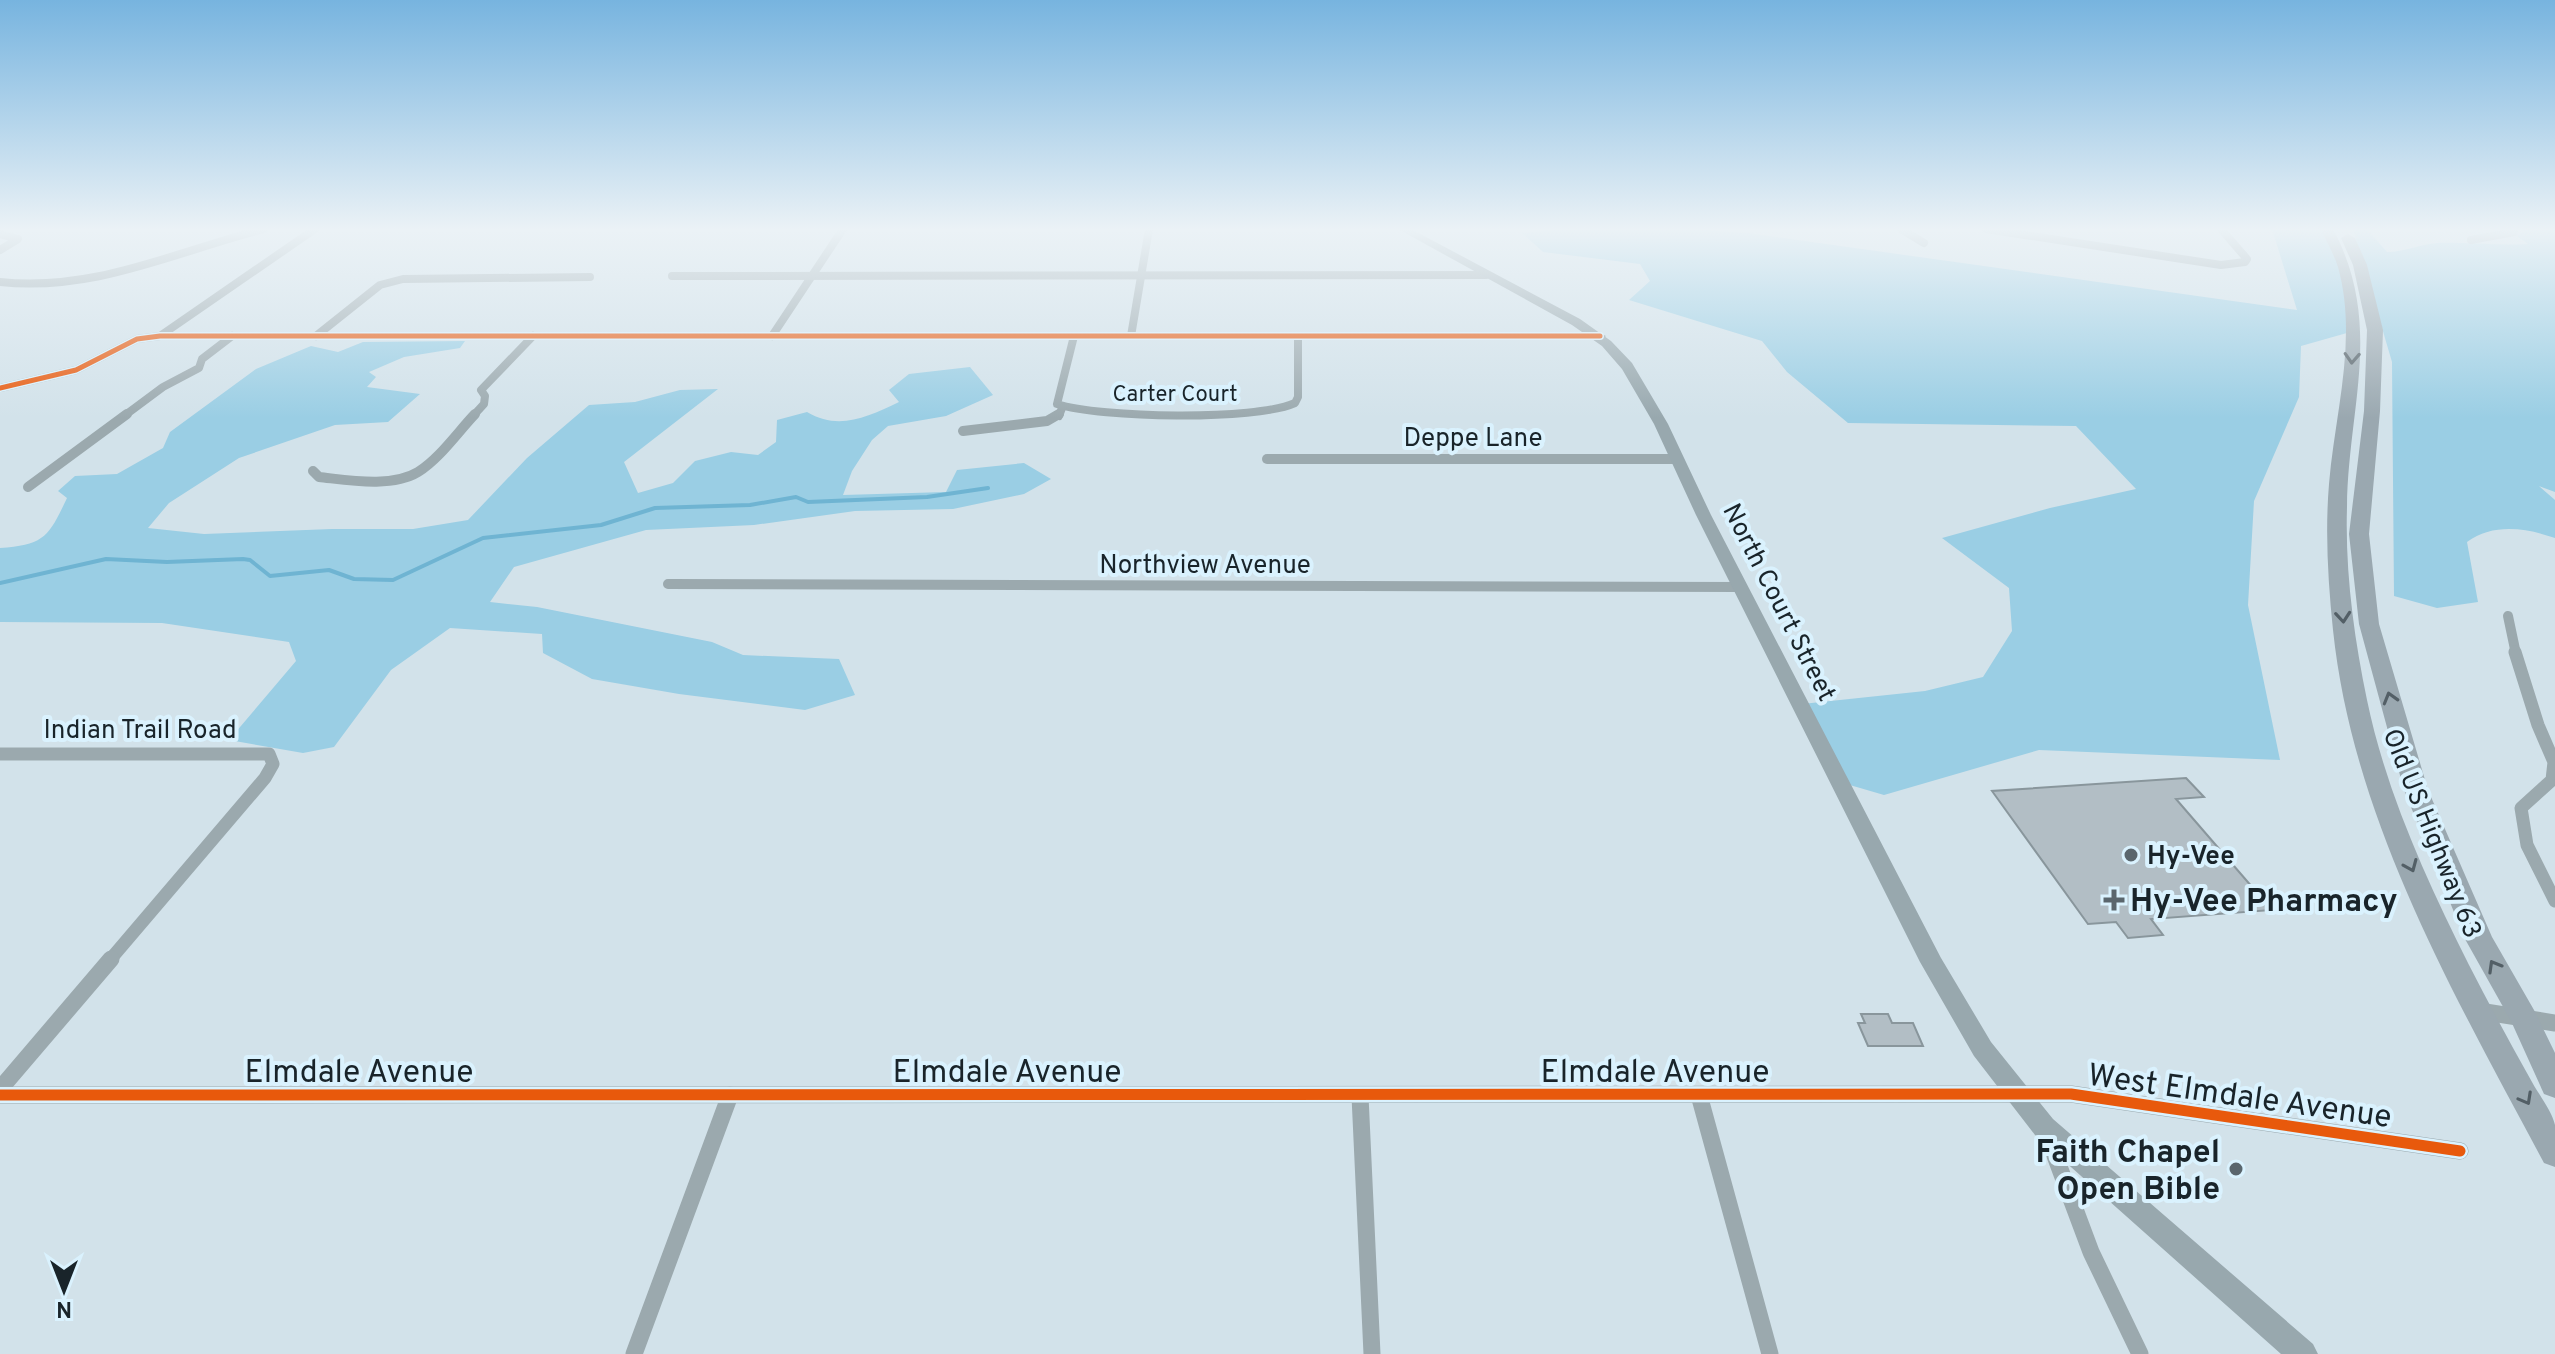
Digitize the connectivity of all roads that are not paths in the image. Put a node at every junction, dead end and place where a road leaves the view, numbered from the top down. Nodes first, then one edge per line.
1 (223, 292) edge
2 (370, 292) edge
3 (801, 292) edge
4 (1138, 292) edge
5 (1518, 292) edge
6 (2349, 292) edge
7 (2366, 292) edge
8 (160, 336) junction
9 (232, 336) junction
10 (316, 336) junction
11 (533, 336) junction
12 (772, 336) junction
13 (1074, 336) junction
14 (1131, 336) junction
15 (1298, 336) junction
16 (1600, 336) junction
17 (0, 388) edge
18 (1062, 408) junction
19 (963, 431) dead end
20 (1267, 459) dead end
21 (1678, 459) junction
22 (313, 471) dead end
23 (28, 487) dead end
24 (668, 584) dead end
25 (1741, 587) junction
26 (2508, 616) dead end
27 (0, 754) edge
28 (2555, 901) edge
29 (2477, 1011) junction
30 (2524, 1018) junction
31 (2555, 1023) edge
32 (2555, 1085) edge
33 (0, 1089) edge
34 (0, 1095) edge
35 (730, 1095) junction
36 (1699, 1095) junction
37 (2013, 1095) junction
38 (1360, 1096) junction
39 (2044, 1127) junction
40 (2460, 1151) dead end
41 (2555, 1153) edge
42 (634, 1354) edge
43 (1372, 1354) edge
44 (1770, 1354) edge
45 (2140, 1354) edge
46 (2303, 1354) edge

1 - 8 street
2 - 10 street
3 - 12 street
4 - 14 street
5 - 16 main road, North Court Street
6 -> 29 highway, Old US Highway 63
30 -> 7 highway
8 - 9 street
8 - 17 street
9 - 10 street
9 - 23 street
10 - 11 street
11 - 12 street
11 - 22 street
12 - 13 street
13 - 14 street
13 - 18 street
14 - 15 street
15 - 16 street
15 - 18 street, Carter Court
16 - 21 main road, North Court Street
18 - 19 street
20 - 21 street, Deppe Lane
21 - 25 main road, North Court Street
24 - 25 street, Northview Avenue
25 - 37 main road, North Court Street
26 - 28 street
27 - 33 street, Indian Trail Road
29 - 30 street
29 -> 41 highway, Old US Highway 63
30 - 31 street
30 - 32 highway
34 - 35 street, Elmdale Avenue
35 - 38 street, Elmdale Avenue
35 - 42 street
36 - 37 street, Elmdale Avenue
36 - 38 street, Elmdale Avenue
36 - 44 street
37 - 39 main road, North Court Street
37 - 40 street, West Elmdale Avenue
38 - 43 street
39 - 45 street
39 - 46 main road, North Court Street

